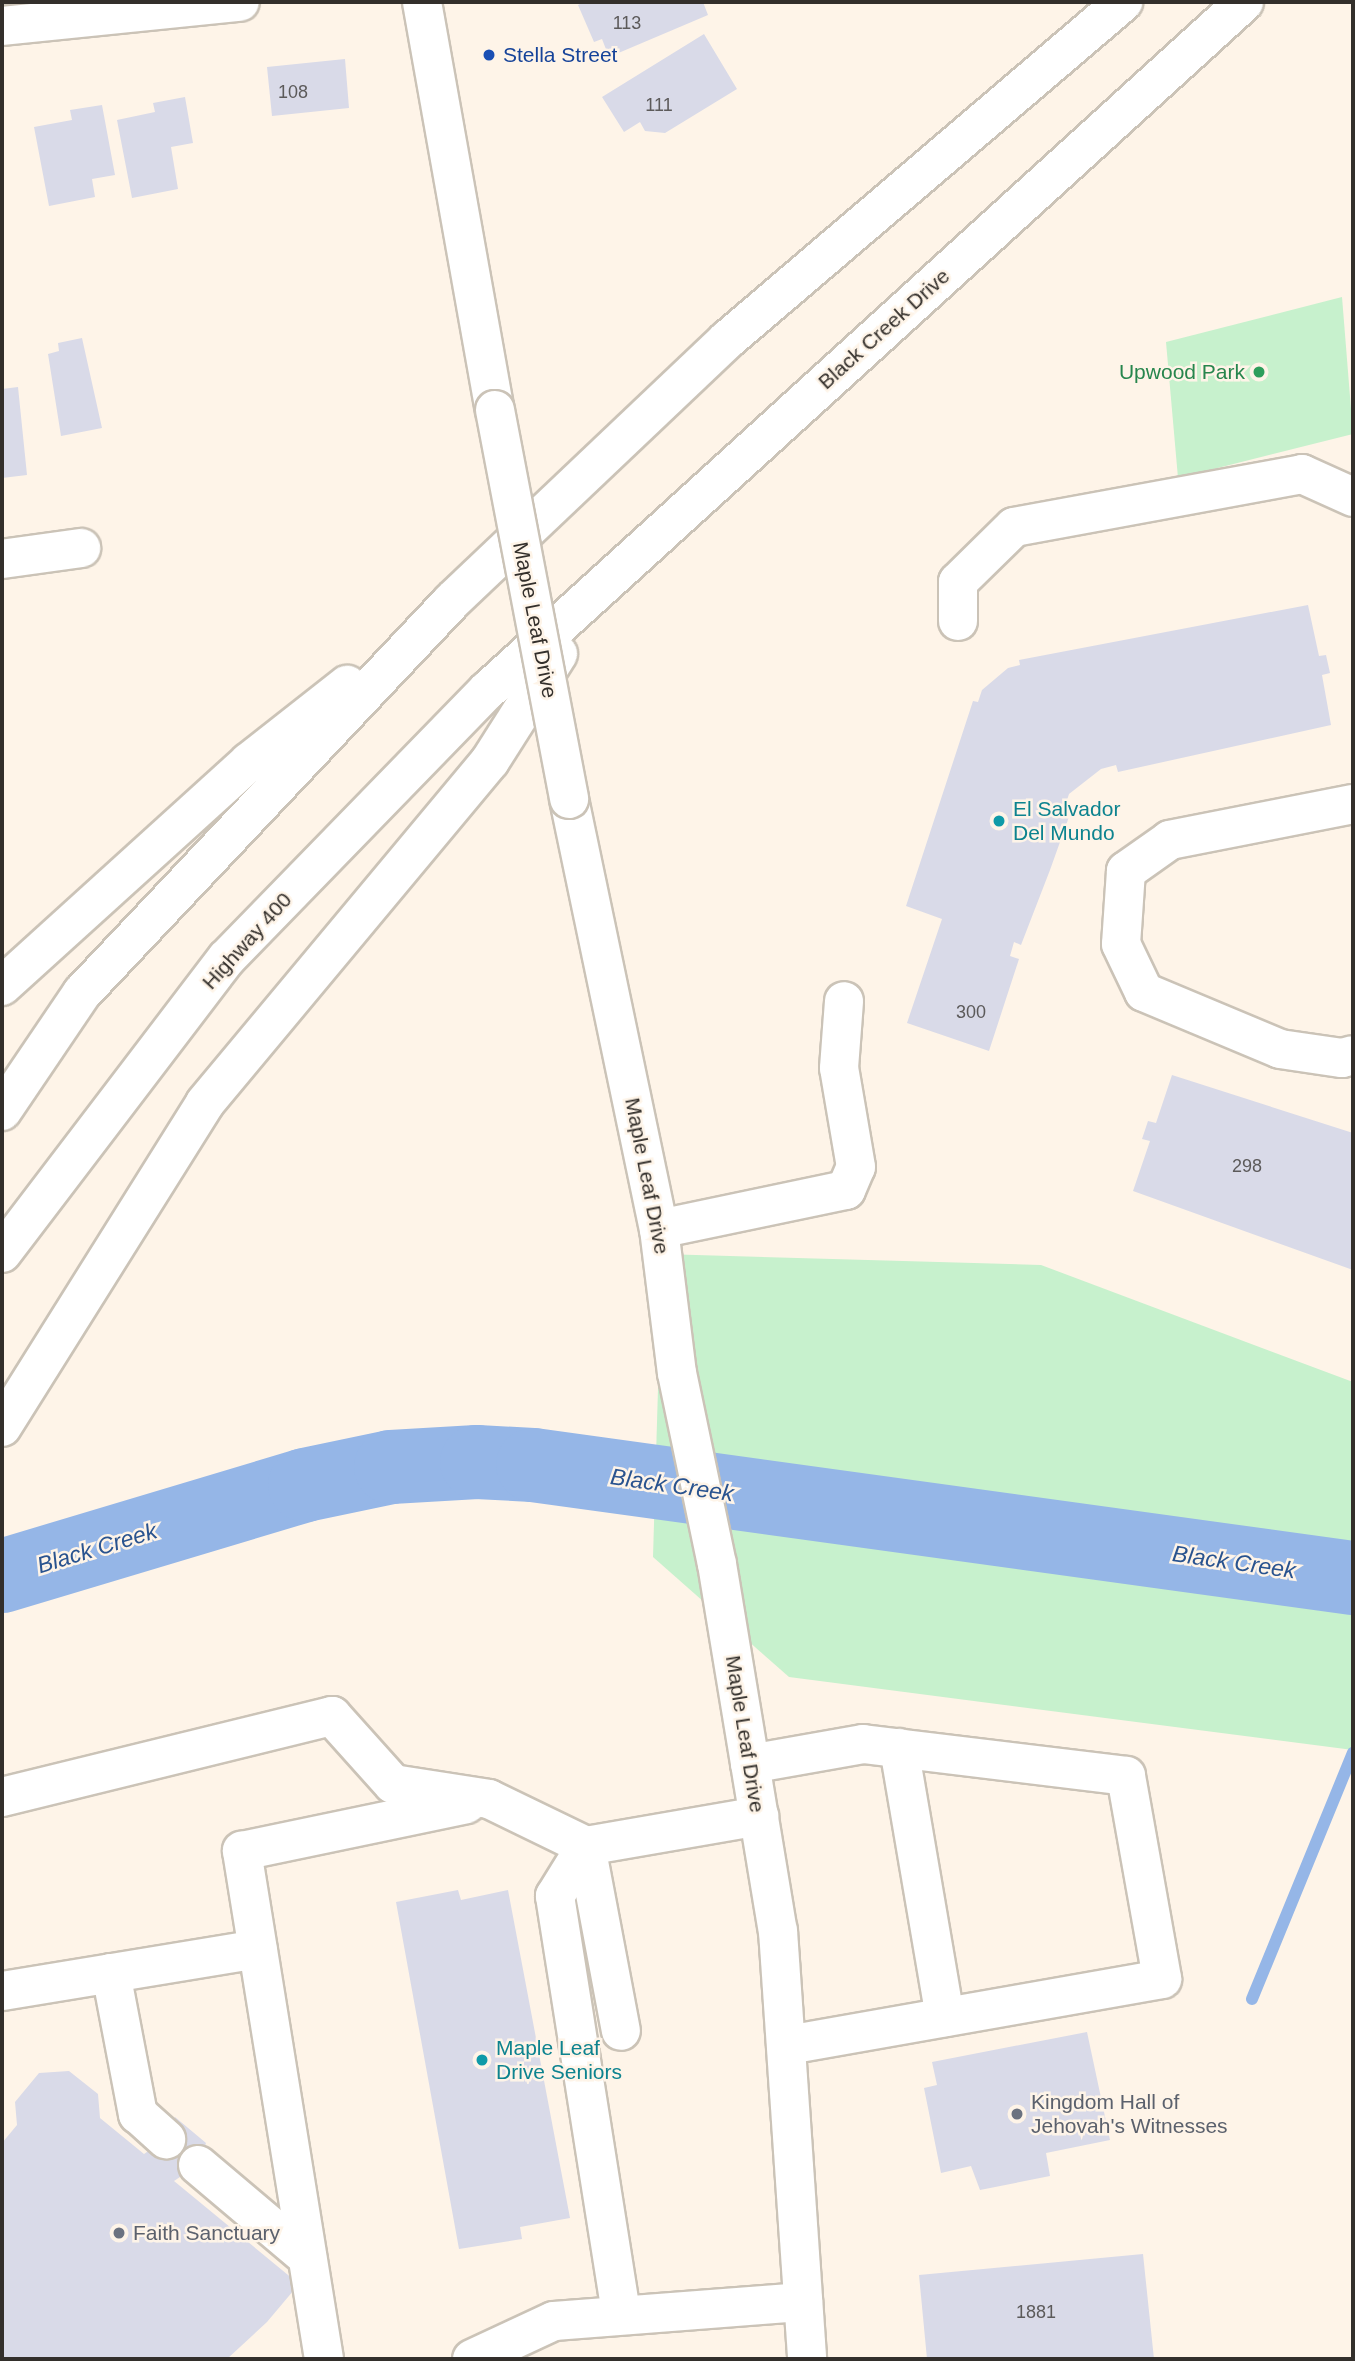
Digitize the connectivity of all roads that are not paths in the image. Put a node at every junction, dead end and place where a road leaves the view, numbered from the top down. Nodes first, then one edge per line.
1 (240, 2) edge
2 (422, 2) edge
3 (1123, 2) edge
4 (1244, 2) edge
5 (2, 26) edge
6 (1353, 497) edge
7 (81, 548) dead end
8 (2, 559) edge
9 (605, 581) junction
10 (452, 601) junction
11 (958, 621) dead end
12 (523, 656) joint
13 (1353, 804) edge
14 (2, 986) edge
15 (844, 1000) dead end
16 (1349, 1061) edge
17 (2, 1111) edge
18 (659, 1229) junction
19 (2, 1253) edge
20 (2, 1427) edge
21 (899, 1748) junction
22 (750, 1764) junction
23 (2, 1797) edge
24 (489, 1799) junction
25 (759, 1816) junction
26 (586, 1846) junction
27 (258, 1949) junction
28 (111, 1973) junction
29 (3, 1994) edge
30 (945, 2017) junction
31 (621, 2031) dead end
32 (787, 2045) junction
33 (166, 2140) dead end
34 (198, 2165) dead end
35 (307, 2257) junction
36 (803, 2302) junction
37 (621, 2315) junction
38 (324, 2359) edge
39 (472, 2359) edge
40 (807, 2359) edge

1 - 5 main road
2 - 18 main road, Maple Leaf Drive, bridge
3 - 10 main road
4 - 9 main road, Black Creek Drive
6 - 11 main road
7 - 8 main road
9 - 12 main road, Black Creek Drive
9 - 20 main road
10 - 14 main road
10 - 17 main road
12 - 19 main road, Highway 400
13 - 16 main road
15 - 18 main road
18 - 22 main road, Maple Leaf Drive
21 - 22 main road
21 - 30 main road
21 - 30 main road
22 - 25 main road, Maple Leaf Drive
23 - 24 main road
24 - 26 main road
24 - 27 main road
25 - 26 main road
25 - 32 main road, Maple Leaf Drive
26 - 31 main road
26 - 37 main road
27 - 28 main road
27 - 35 main road
28 - 29 main road
28 - 33 main road
30 - 32 main road
32 - 36 main road, Maple Leaf Drive
34 - 35 main road
35 - 38 main road
36 - 37 main road
36 - 40 main road, Maple Leaf Drive
37 - 39 main road

